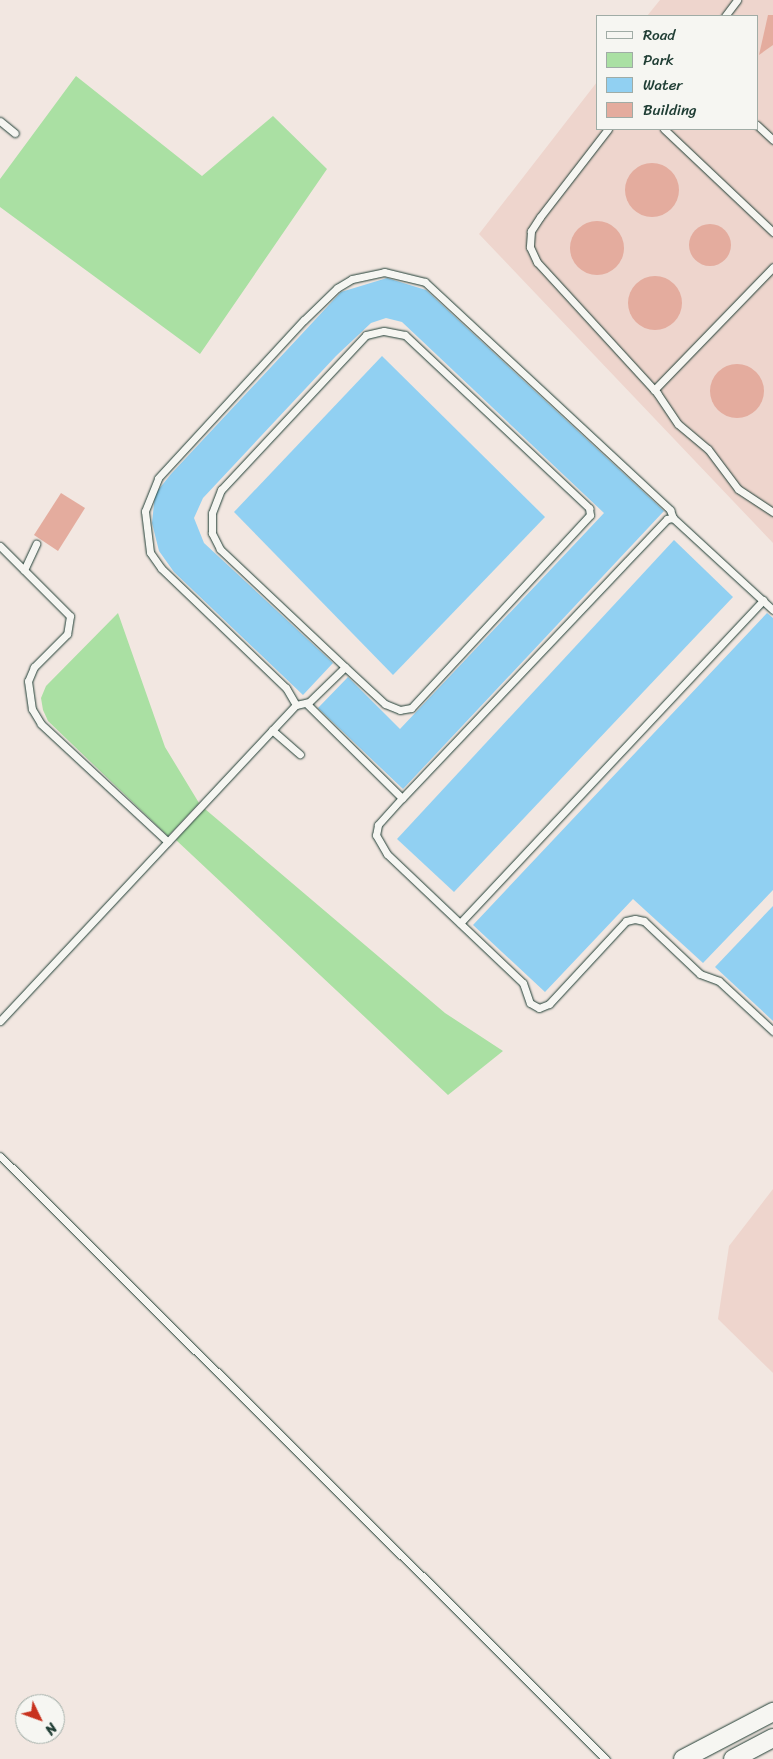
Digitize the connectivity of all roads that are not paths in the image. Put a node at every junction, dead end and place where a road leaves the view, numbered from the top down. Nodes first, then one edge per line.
1 (737, 0) edge
2 (726, 15) edge
3 (0, 121) edge
4 (758, 126) edge
5 (607, 130) edge
6 (665, 130) edge
7 (15, 133) dead end
8 (773, 140) edge
9 (773, 232) edge
10 (773, 267) edge
11 (654, 390) junction
12 (773, 512) edge
13 (673, 518) junction
14 (36, 544) dead end
15 (0, 546) edge
16 (24, 570) junction
17 (763, 600) junction
18 (773, 610) edge
19 (345, 667) junction
20 (306, 703) junction
21 (296, 704) junction
22 (272, 730) junction
23 (300, 754) dead end
24 (402, 798) junction
25 (168, 842) junction
26 (460, 923) junction
27 (0, 1021) edge
28 (773, 1031) edge
29 (0, 1156) edge
30 (773, 1712) edge
31 (773, 1738) edge
32 (606, 1759) edge
33 (683, 1759) edge
34 (733, 1759) edge

1 - 2 lane
3 - 7 lane
4 - 8 lane
5 - 11 lane
6 - 9 lane
10 - 11 lane
11 - 12 lane
13 - 17 lane
13 - 21 lane
13 - 24 lane
14 - 16 lane
15 - 16 lane
16 - 25 lane
17 - 18 lane
17 - 26 lane
19 - 19 lane
19 - 20 lane
20 - 21 lane
20 - 24 lane
21 - 22 lane
22 - 23 lane
22 - 25 lane
24 - 26 lane
25 - 27 lane
26 - 28 lane
29 - 32 lane
30 - 33 street
31 - 34 street

